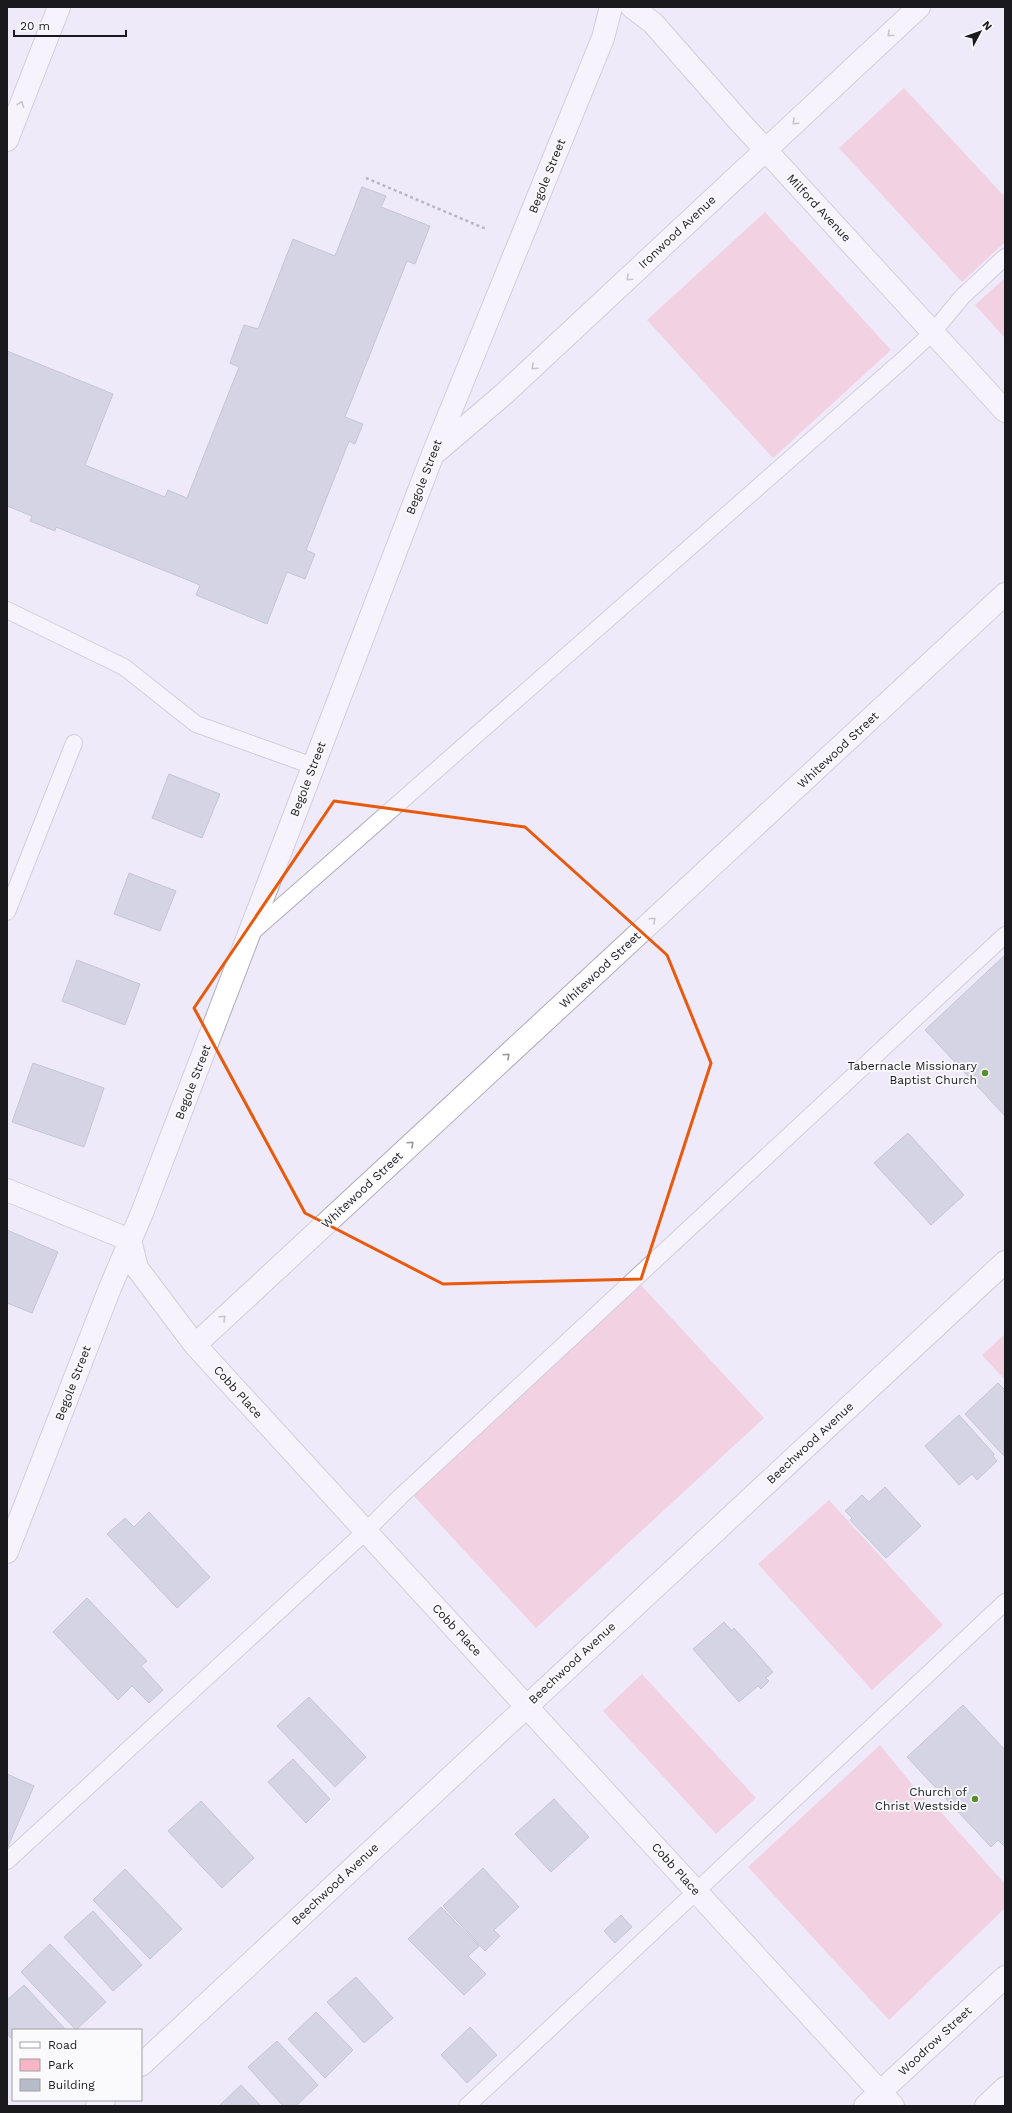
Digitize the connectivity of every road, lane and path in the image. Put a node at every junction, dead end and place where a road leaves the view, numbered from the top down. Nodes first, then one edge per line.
1 (59, 7) edge
2 (611, 7) edge
3 (632, 7) edge
4 (919, 7) edge
5 (7, 140) edge
6 (765, 150) junction
7 (366, 178) dead end
8 (486, 229) dead end
9 (1005, 257) edge
10 (932, 332) junction
11 (1005, 411) edge
12 (433, 454) junction
13 (1005, 594) edge
14 (7, 610) edge
15 (74, 743) dead end
16 (313, 766) junction
17 (7, 912) edge
18 (249, 935) junction
19 (1005, 935) edge
20 (7, 1190) edge
21 (130, 1240) junction
22 (1005, 1262) edge
23 (195, 1345) junction
24 (366, 1531) junction
25 (7, 1552) edge
26 (1005, 1602) edge
27 (527, 1706) junction
28 (7, 1860) edge
29 (696, 1892) junction
30 (1005, 1977) edge
31 (142, 2064) edge
32 (1005, 2088) edge
33 (879, 2101) edge
34 (467, 2106) edge
35 (986, 2106) edge

5 -> 1 street
2 - 12 street, Begole Street
3 - 6 street, Milford Avenue
4 -> 6 street, Ironwood Avenue
6 - 10 street, Milford Avenue
6 -> 12 street, Ironwood Avenue
7 - 8 path
9 - 10 lane
10 - 11 street, Milford Avenue
10 - 18 lane
12 - 16 street, Begole Street
23 -> 13 street, Whitewood Street
14 - 16 lane
15 - 17 lane
16 - 18 street, Begole Street
18 - 21 street, Begole Street
19 - 24 lane
20 - 21 street
21 - 23 street, Cobb Place
21 - 25 street, Begole Street
22 - 27 street, Beechwood Avenue
23 - 24 street, Cobb Place
24 - 27 street, Cobb Place
24 - 28 lane
26 - 29 lane
27 - 29 street, Cobb Place
27 - 31 street, Beechwood Avenue
29 - 33 street, Cobb Place
29 - 34 lane
30 - 33 street, Woodrow Street
32 - 35 street

